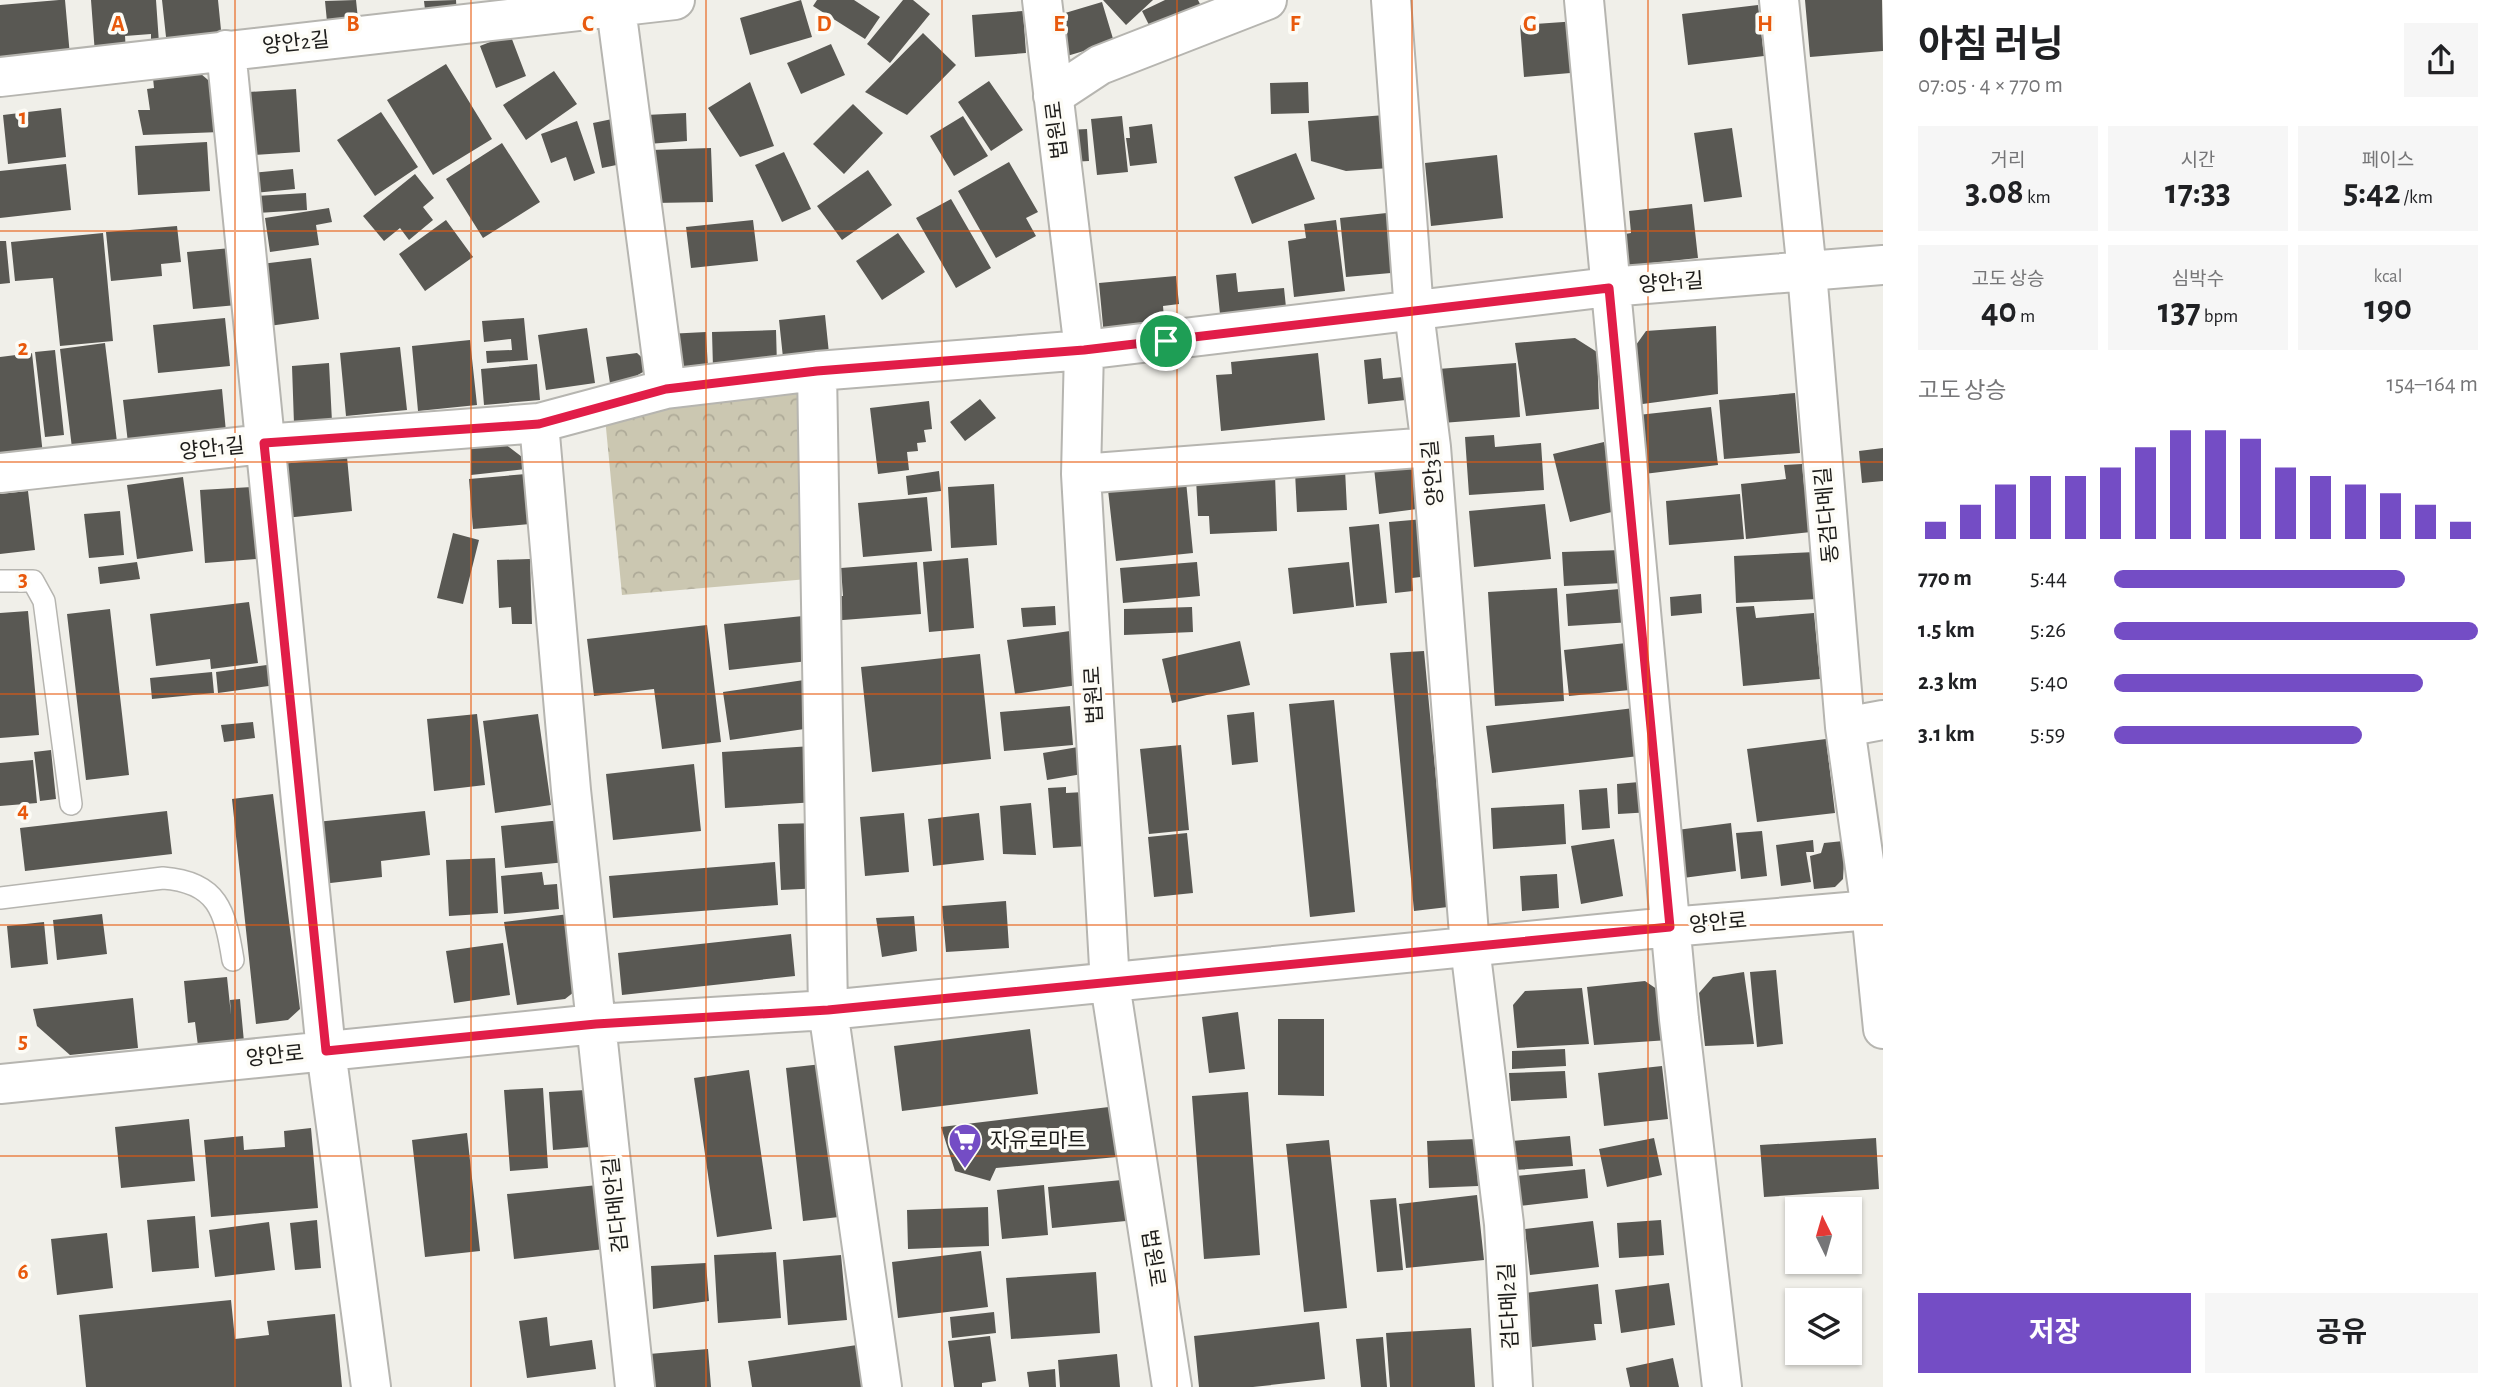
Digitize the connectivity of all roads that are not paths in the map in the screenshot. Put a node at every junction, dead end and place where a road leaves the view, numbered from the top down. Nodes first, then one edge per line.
1 (676, 0) edge
2 (1042, 0) edge
3 (1267, 0) edge
4 (1391, 0) edge
5 (1584, 0) edge
6 (1779, 0) edge
7 (616, 8) junction
8 (226, 50) junction
9 (0, 77) edge
10 (1053, 96) junction
11 (1883, 265) edge
12 (1807, 272) junction
13 (1609, 288) junction
14 (1414, 312) junction
15 (1084, 350) junction
16 (817, 371) junction
17 (666, 389) junction
18 (539, 424) junction
19 (264, 443) junction
20 (1431, 447) junction
21 (0, 473) edge
22 (1082, 474) junction
23 (0, 581) edge
24 (1883, 720) edge
25 (1845, 727) junction
26 (71, 804) dead end
27 (0, 898) edge
28 (1877, 910) edge
29 (1670, 927) junction
30 (1469, 947) junction
31 (233, 960) dead end
32 (1110, 984) junction
33 (828, 1010) junction
34 (596, 1024) junction
35 (1883, 1029) edge
36 (326, 1051) junction
37 (0, 1084) edge
38 (371, 1387) edge
39 (635, 1387) edge
40 (882, 1387) edge
41 (1172, 1387) edge
42 (1513, 1387) edge
43 (1722, 1387) edge

1 - 7 street, 양안2길
2 - 10 street, 법원로
3 - 10 street
4 - 14 street, 양안3길
5 - 13 street
6 - 12 street, 동검다메길
7 - 8 street, 양안2길
7 - 17 street
8 - 9 street, 양안2길
8 - 19 street
10 - 15 street, 법원로
11 - 12 street, 양안1길
12 - 13 street, 양안1길
12 - 25 street, 동검다메길
13 - 14 street, 양안1길
13 - 29 street
14 - 15 street, 양안1길
14 - 20 street, 양안3길
15 - 16 street, 양안1길
15 - 22 street, 법원로
16 - 17 street, 양안1길
16 - 33 street
17 - 18 street, 양안1길
18 - 19 street, 양안1길
18 - 34 street, 검다메안길
19 - 21 street, 양안1길
19 - 36 street
20 - 22 street
20 - 30 street, 양안3길
22 - 32 street, 법원로
23 - 26 lane
24 - 25 street
25 - 28 street, 동검다메길
27 - 31 lane
28 - 29 street, 양안로
28 - 35 street, 동검다메길
29 - 30 street, 양안로
29 - 43 street
30 - 32 street, 양안로
30 - 42 street, 검다메2길
32 - 33 street, 양안로
32 - 41 street, 법원로
33 - 34 street, 양안로
33 - 40 street
34 - 36 street, 양안로
34 - 39 street, 검다메안길
36 - 37 street, 양안로
36 - 38 street

